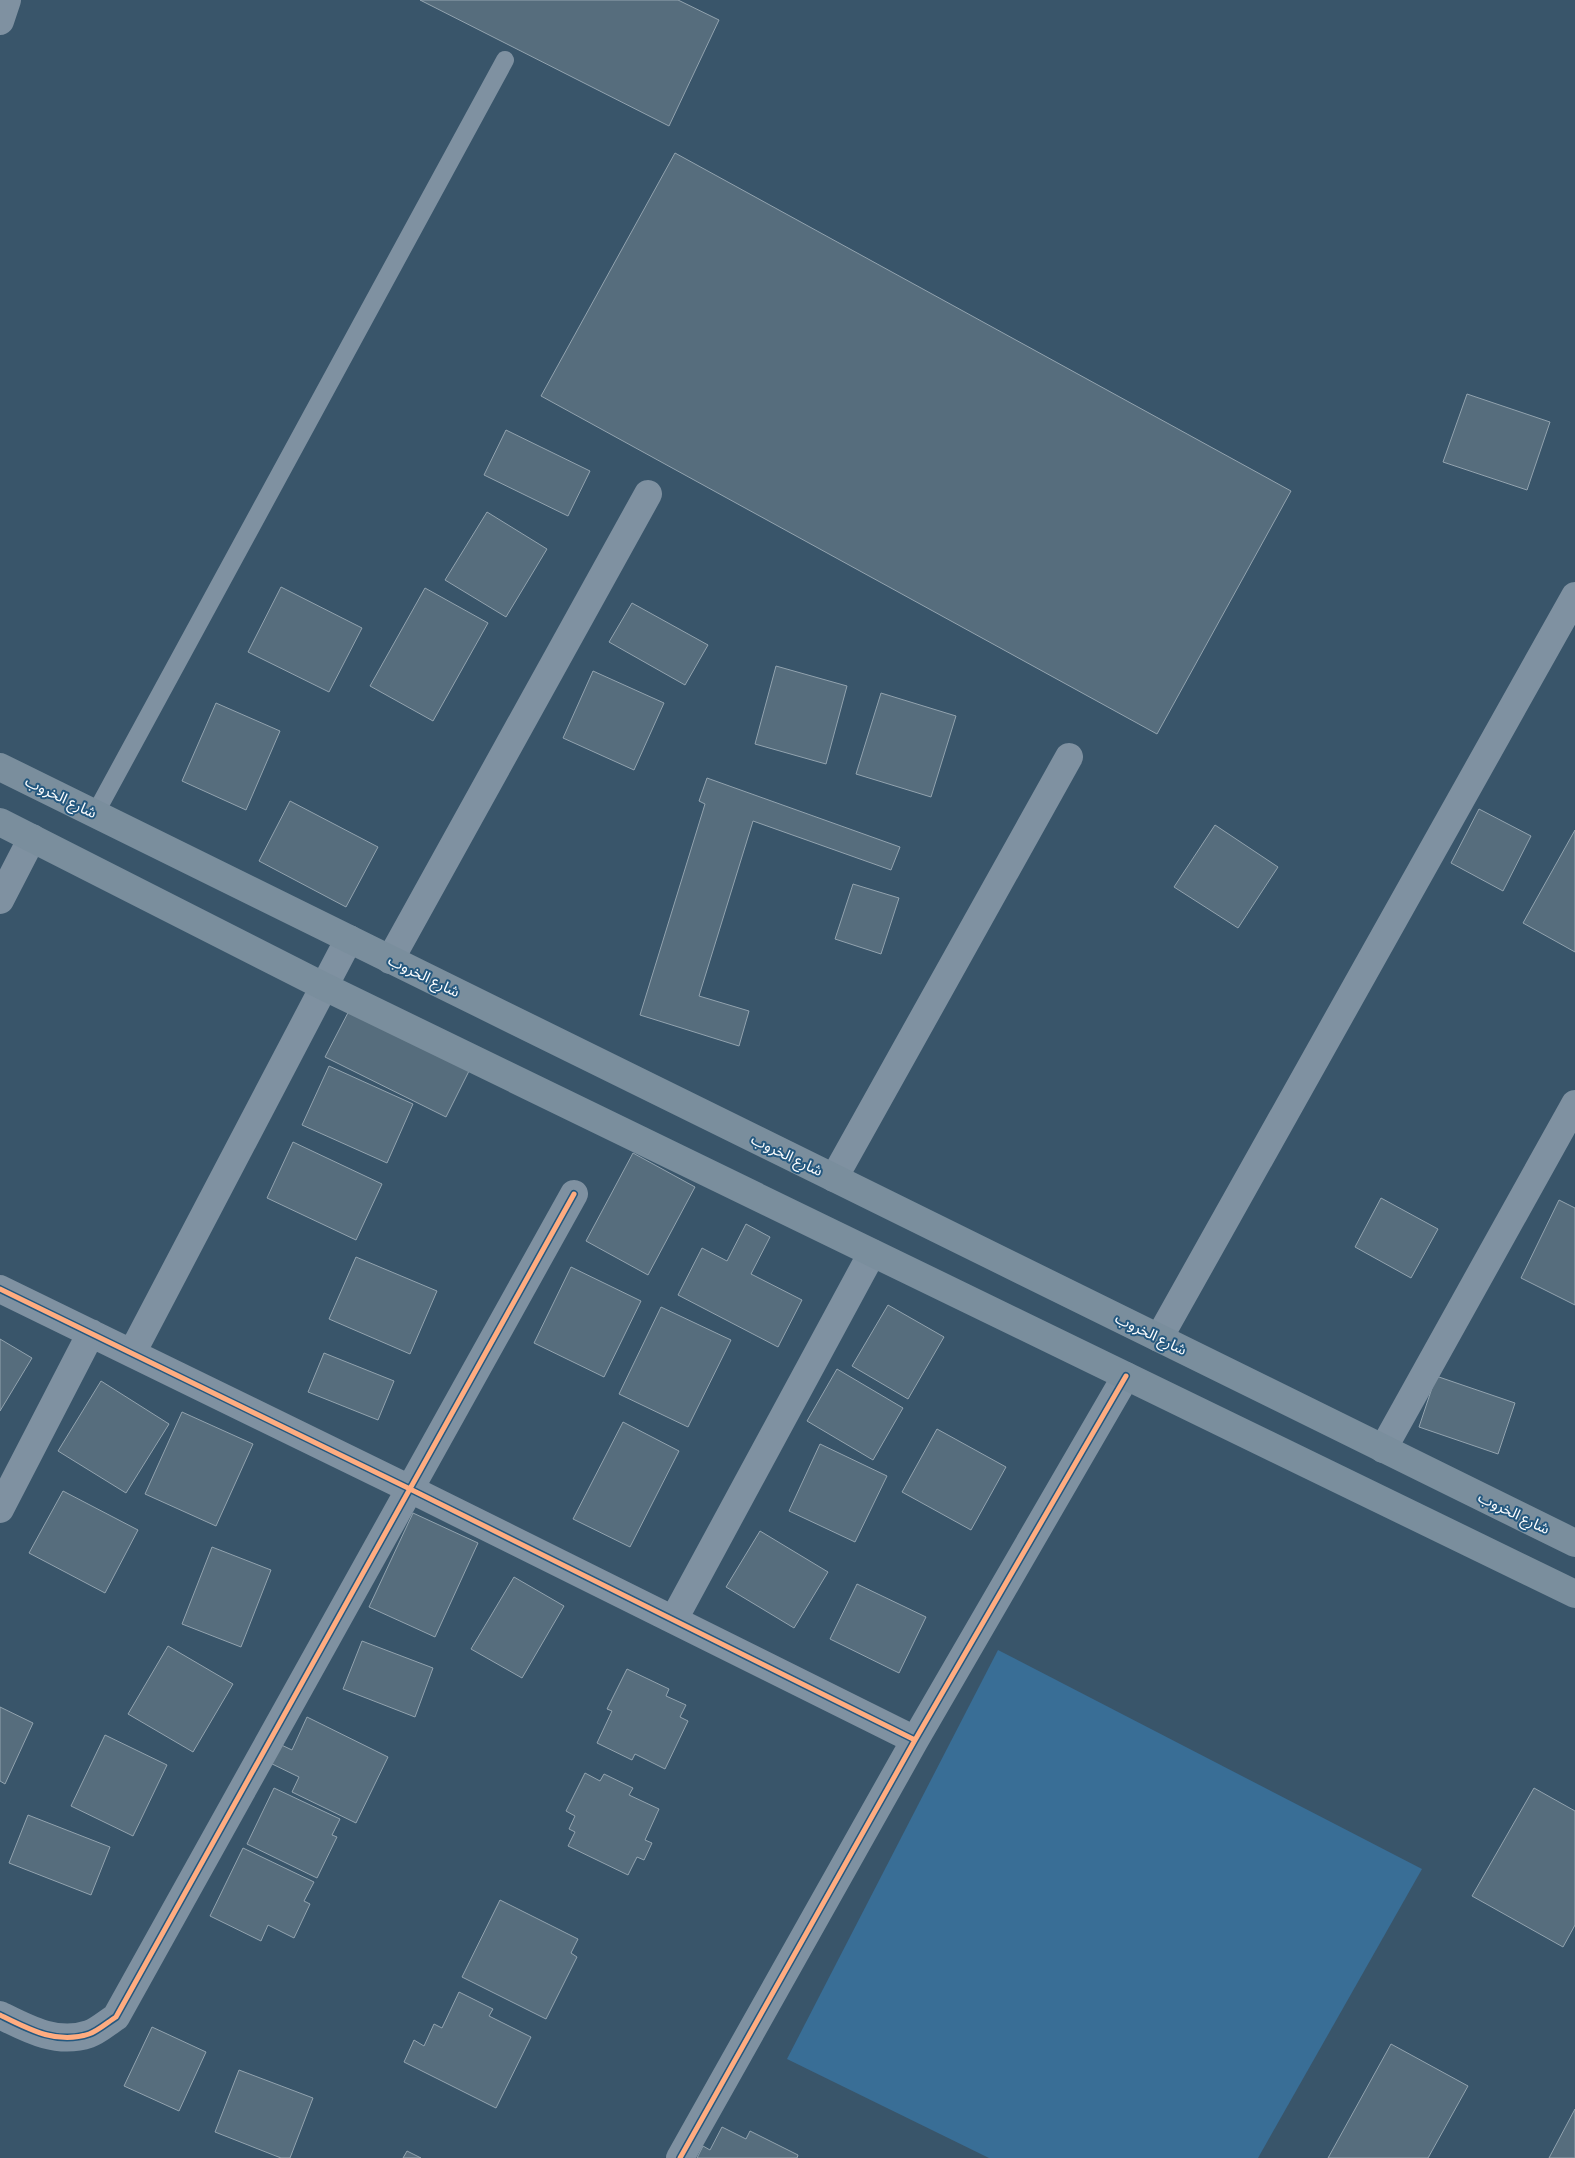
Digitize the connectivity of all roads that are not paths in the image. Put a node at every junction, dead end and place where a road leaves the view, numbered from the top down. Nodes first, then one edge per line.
1 (7, 0) edge
2 (0, 21) edge
3 (505, 60) dead end
4 (648, 494) dead end
5 (1575, 596) edge
6 (1069, 756) dead end
7 (0, 767) edge
8 (95, 814) junction
9 (0, 822) edge
10 (32, 838) junction
11 (0, 900) edge
12 (349, 939) junction
13 (390, 960) junction
14 (323, 986) junction
15 (1575, 1104) edge
16 (834, 1178) junction
17 (574, 1194) dead end
18 (872, 1253) junction
19 (0, 1289) edge
20 (91, 1333) junction
21 (1159, 1338) junction
22 (132, 1353) junction
23 (1126, 1376) junction
24 (1383, 1448) junction
25 (410, 1489) junction
26 (0, 1508) edge
27 (1575, 1543) edge
28 (1575, 1594) edge
29 (674, 1619) junction
30 (915, 1740) junction
31 (0, 2015) edge
32 (680, 2158) edge

1 - 2 street
3 - 8 lane
4 - 13 street
5 - 21 street
6 - 16 street
7 - 8 main road, شارع الخروب
8 - 12 main road, شارع الخروب
9 - 10 main road
10 - 11 street
10 - 14 main road
12 - 13 main road, شارع الخروب
12 - 14 street
13 - 16 main road, شارع الخروب
14 - 18 main road
14 - 22 street
15 - 24 street
16 - 21 main road, شارع الخروب
17 - 25 street
18 - 23 main road
18 - 29 street
19 - 20 street
20 - 22 street
20 - 26 street
21 - 24 main road, شارع الخروب
22 - 25 street
23 - 28 main road
23 - 30 street
24 - 27 main road, شارع الخروب
25 - 29 street
25 - 31 street
29 - 30 street
30 - 32 street

